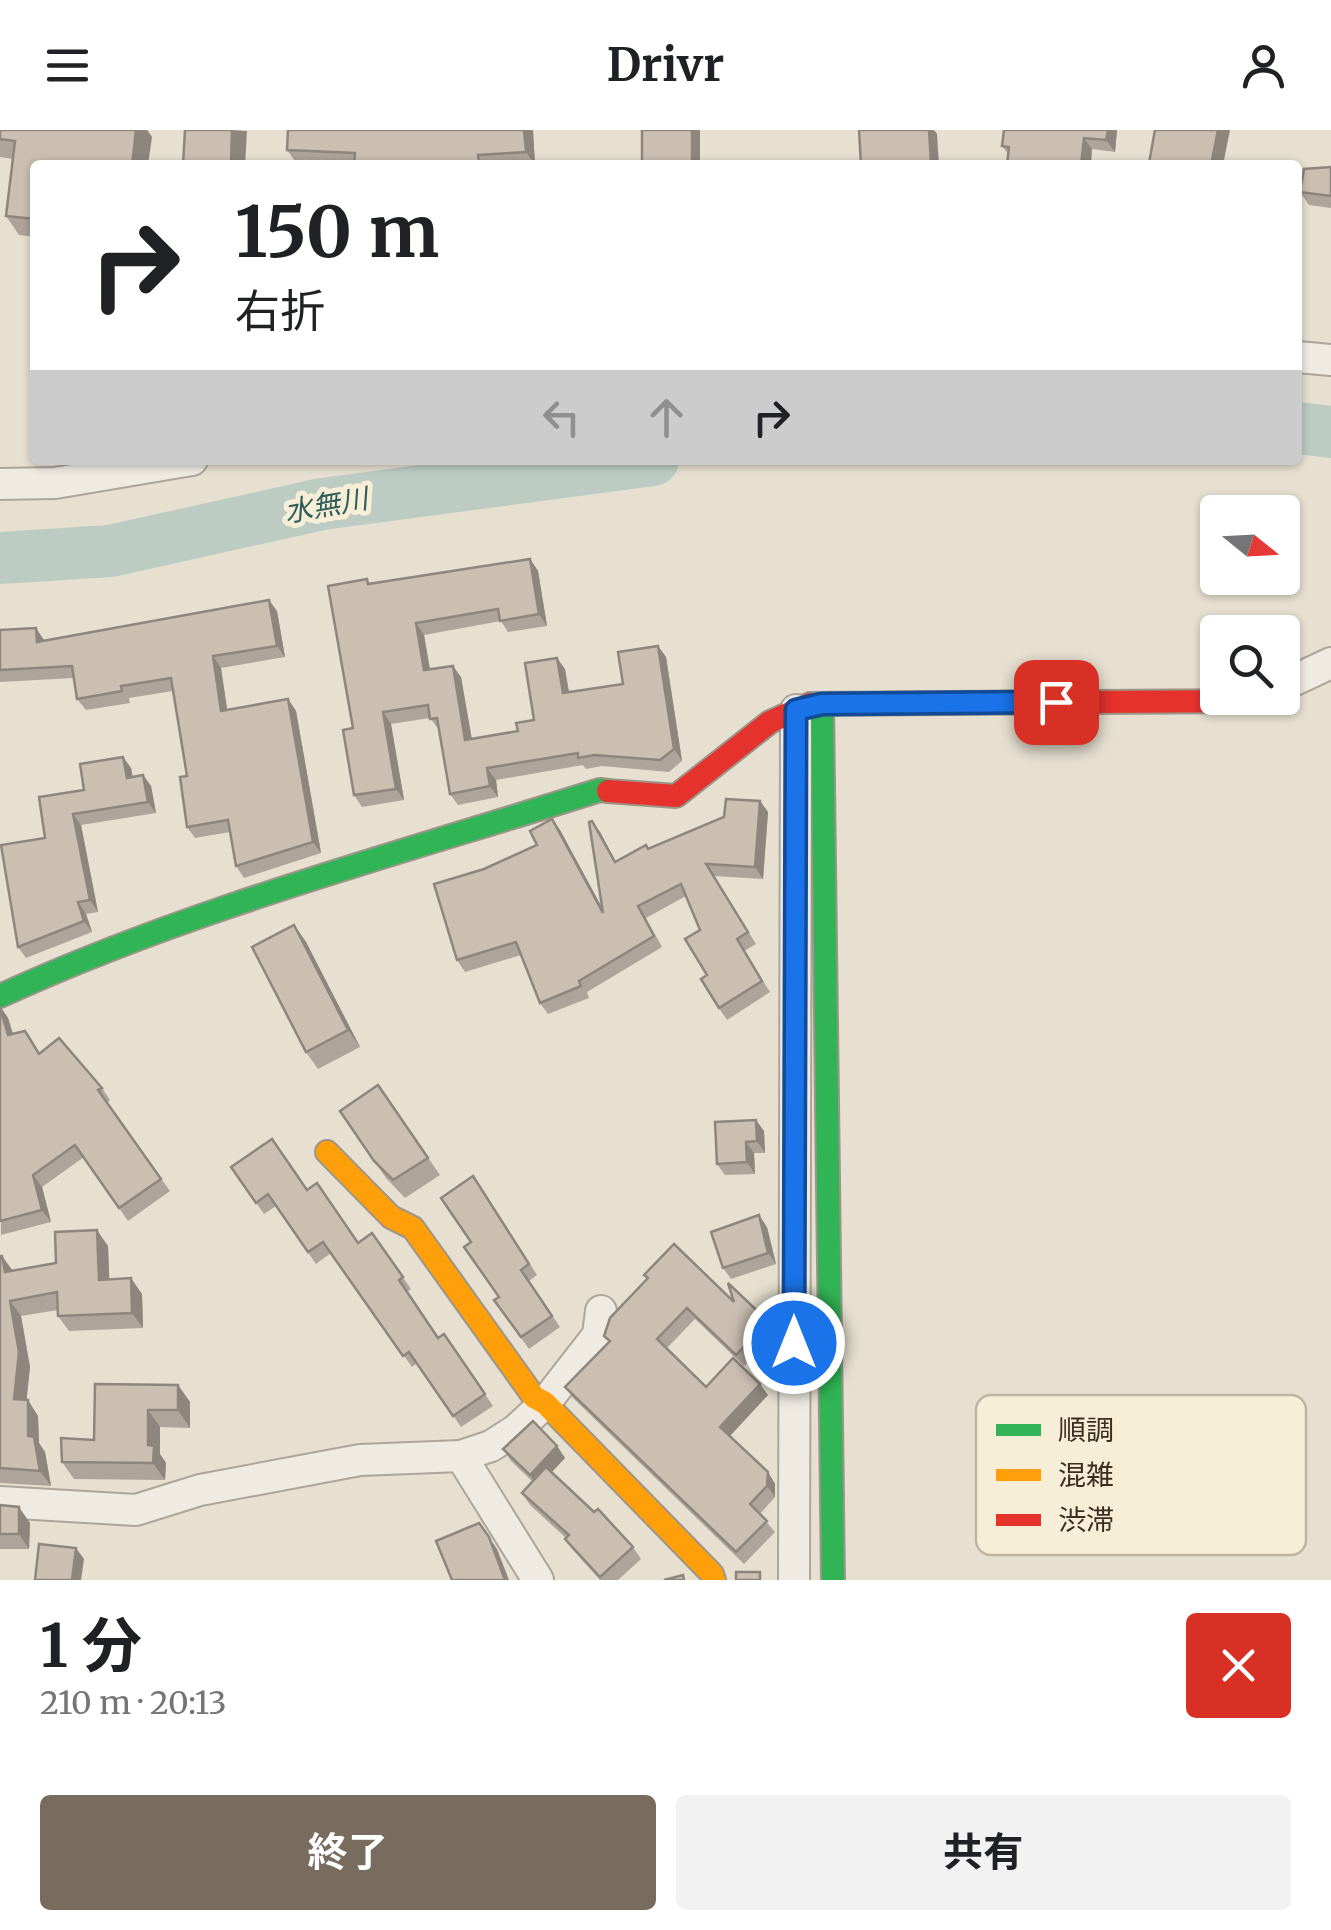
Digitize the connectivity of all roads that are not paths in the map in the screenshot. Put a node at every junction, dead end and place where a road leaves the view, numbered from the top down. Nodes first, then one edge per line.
1 (1302, 357) edge
2 (1331, 360) edge
3 (163, 465) edge
4 (0, 484) edge
5 (1331, 663) edge
6 (1300, 678) edge
7 (1200, 702) edge
8 (809, 707) junction
9 (0, 996) edge
10 (327, 1152) dead end
11 (601, 1311) dead end
12 (545, 1403) junction
13 (462, 1456) junction
14 (0, 1502) edge
15 (538, 1580) edge
16 (714, 1580) edge
17 (794, 1580) edge
18 (833, 1580) edge

1 - 2 street
3 - 4 street
5 - 6 street
7 - 8 street
8 - 9 street
8 - 17 street
8 - 18 street
10 - 12 street
11 - 12 street
12 - 13 street
12 - 16 street
13 - 14 street
13 - 15 street

